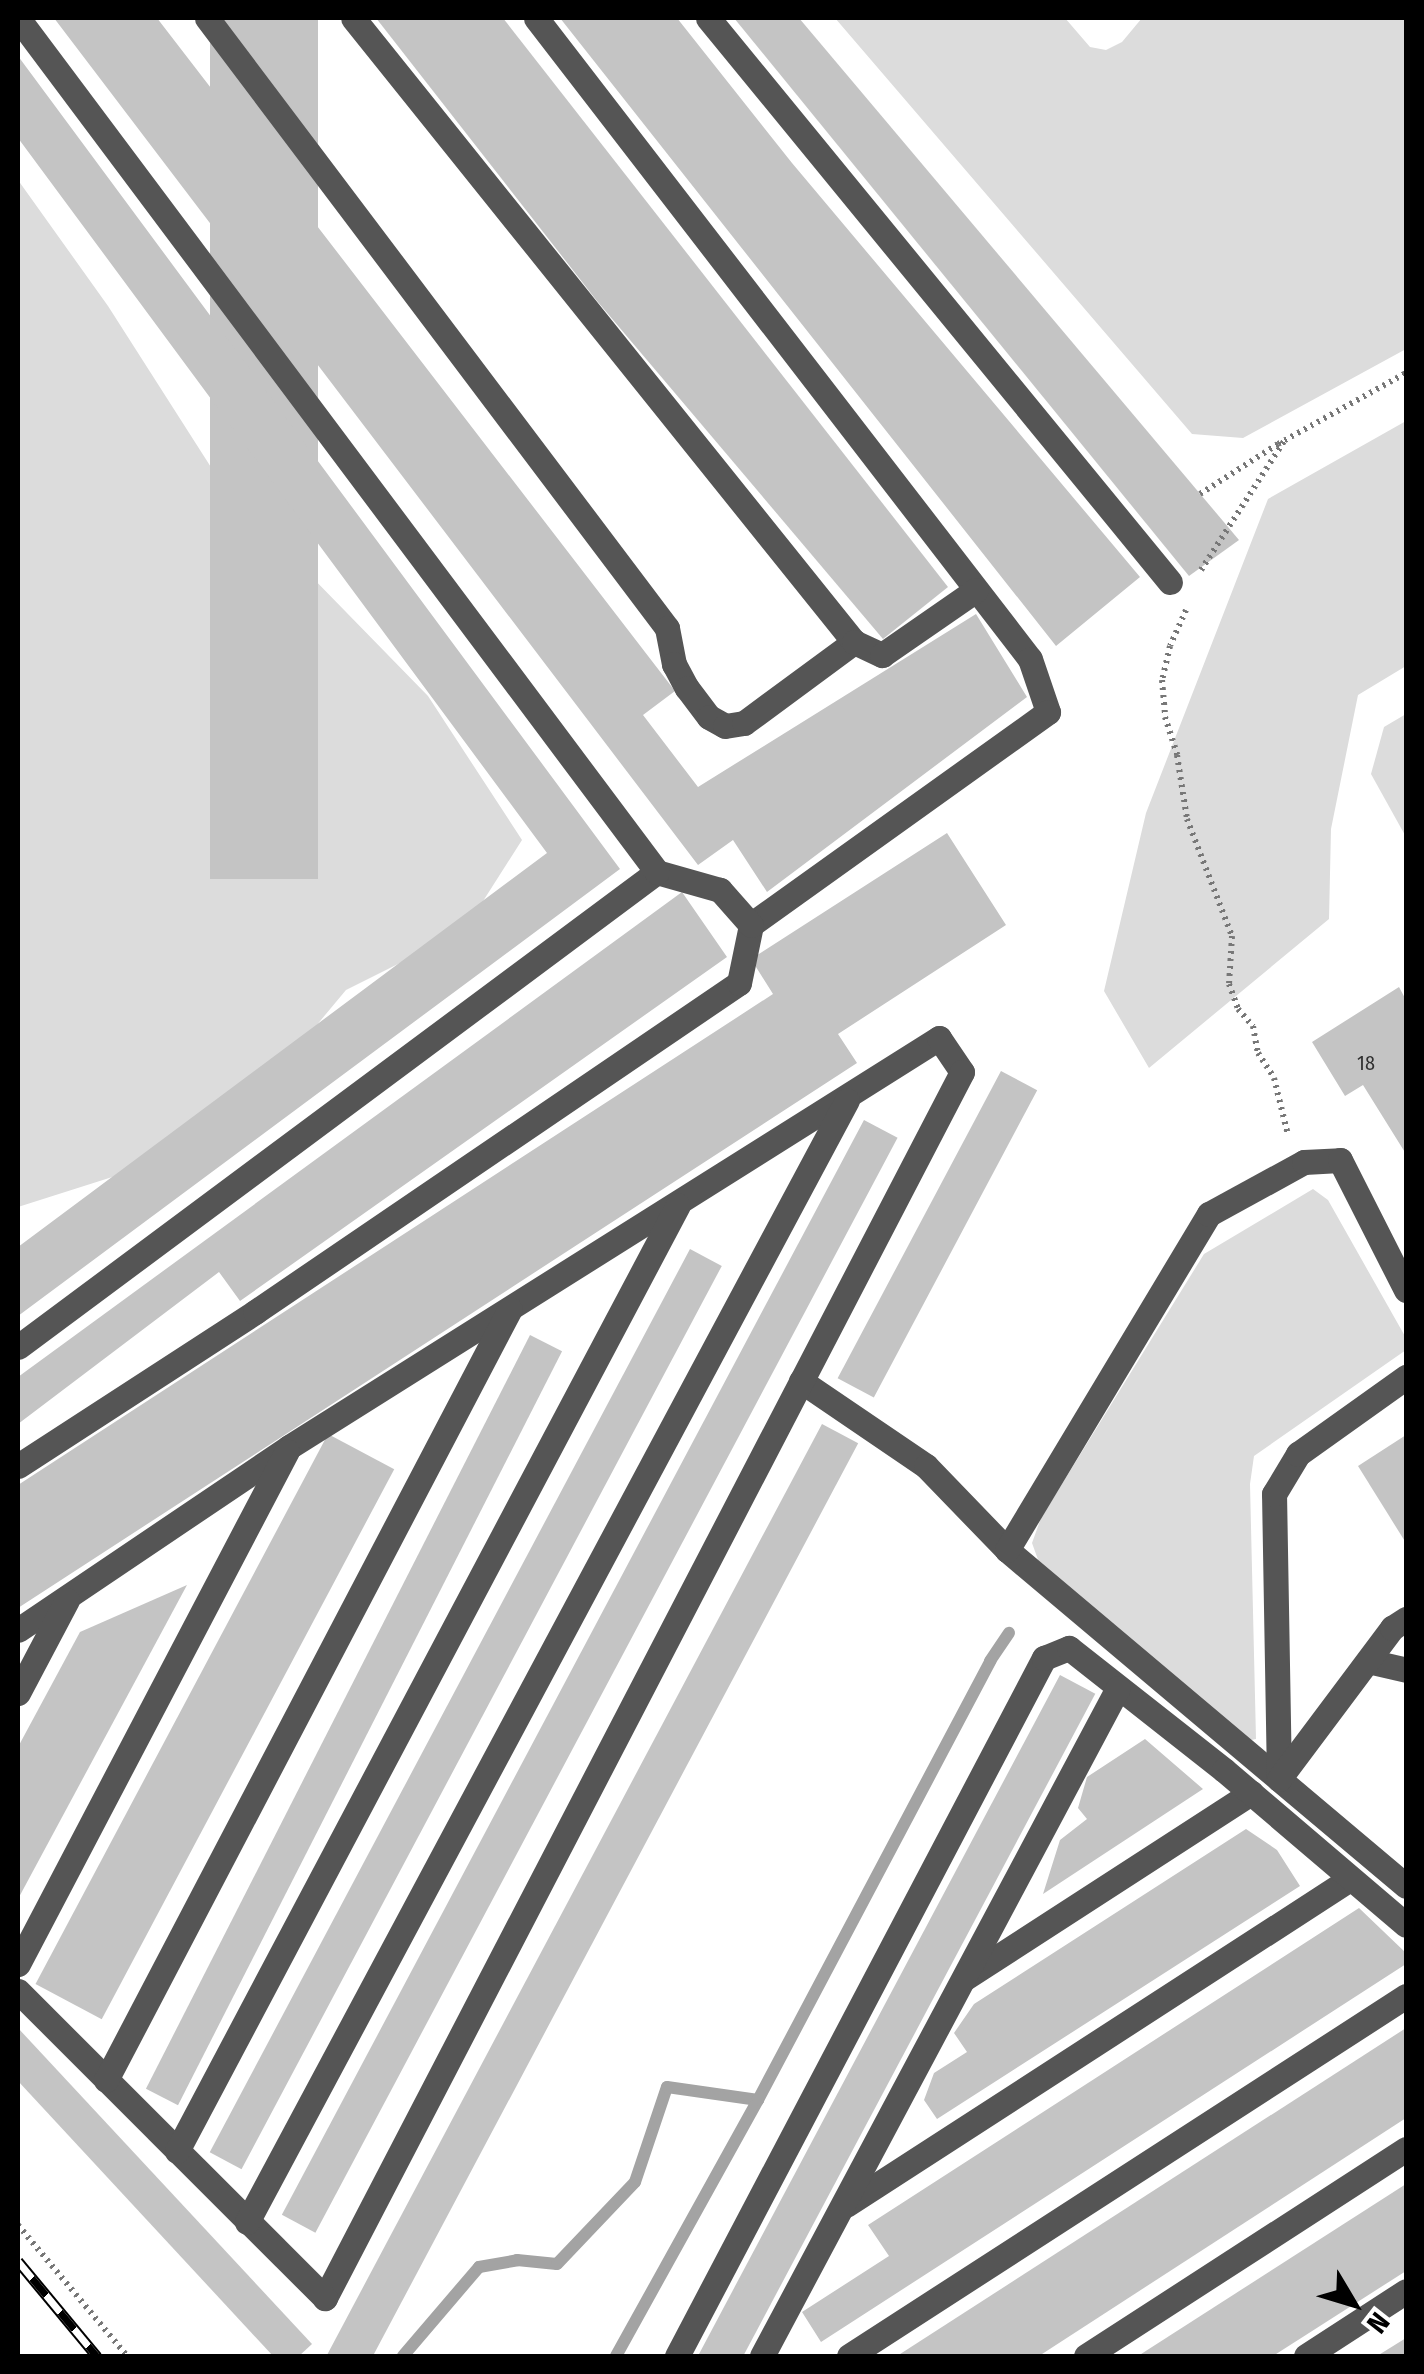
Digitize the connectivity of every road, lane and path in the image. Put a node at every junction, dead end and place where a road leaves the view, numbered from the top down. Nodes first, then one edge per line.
1 (18, 18) edge
2 (207, 18) edge
3 (352, 18) edge
4 (536, 18) edge
5 (708, 18) edge
6 (1406, 373) edge
7 (1284, 441) junction
8 (1200, 494) dead end
9 (1184, 587) junction
10 (976, 590) junction
11 (854, 642) junction
12 (657, 872) junction
13 (751, 925) junction
14 (849, 1096) junction
15 (1304, 1162) junction
16 (680, 1201) junction
17 (1406, 1290) edge
18 (511, 1307) junction
19 (18, 1347) edge
20 (1406, 1377) edge
21 (801, 1381) junction
22 (289, 1447) junction
23 (18, 1466) edge
24 (1007, 1550) junction
25 (70, 1594) junction
26 (1406, 1619) edge
27 (18, 1630) edge
28 (1368, 1661) junction
29 (1406, 1670) edge
30 (1118, 1688) junction
31 (18, 1692) edge
32 (1279, 1779) junction
33 (1250, 1793) junction
34 (1350, 1879) junction
35 (1406, 1886) edge
36 (1406, 1926) edge
37 (18, 1964) edge
38 (963, 1979) junction
39 (18, 1992) edge
40 (1406, 1996) edge
41 (106, 2080) junction
42 (1406, 2149) edge
43 (177, 2150) junction
44 (841, 2208) junction
45 (248, 2222) junction
46 (18, 2224) edge
47 (1406, 2291) edge
48 (127, 2356) edge
49 (677, 2356) edge
50 (762, 2356) edge
51 (849, 2356) edge
52 (1086, 2356) edge
53 (1306, 2356) edge

1 - 12 lane
2 - 11 lane
3 - 11 lane
4 - 10 lane
5 - 9 lane
6 - 7 path
7 - 8 path
7 - 9 path
9 - 15 path
10 - 11 lane
10 - 13 lane
12 - 13 lane
12 - 19 lane
13 - 23 lane
14 - 16 lane
14 - 21 lane
14 - 45 lane
15 - 17 lane
15 - 24 lane
16 - 18 lane
16 - 43 lane
18 - 22 lane
18 - 41 lane
20 - 32 lane
21 - 24 lane
21 - 45 lane
22 - 25 lane
22 - 37 lane
24 - 32 lane
25 - 27 lane
25 - 31 lane
26 - 28 lane
28 - 29 lane
28 - 32 lane
30 - 33 lane
30 - 38 lane
30 - 49 lane
32 - 35 lane
33 - 34 lane
33 - 38 lane
34 - 36 lane
34 - 44 lane
38 - 44 lane
39 - 41 lane
40 - 51 lane
41 - 43 lane
42 - 52 lane
43 - 45 lane
44 - 50 lane
46 - 48 path
47 - 53 lane

